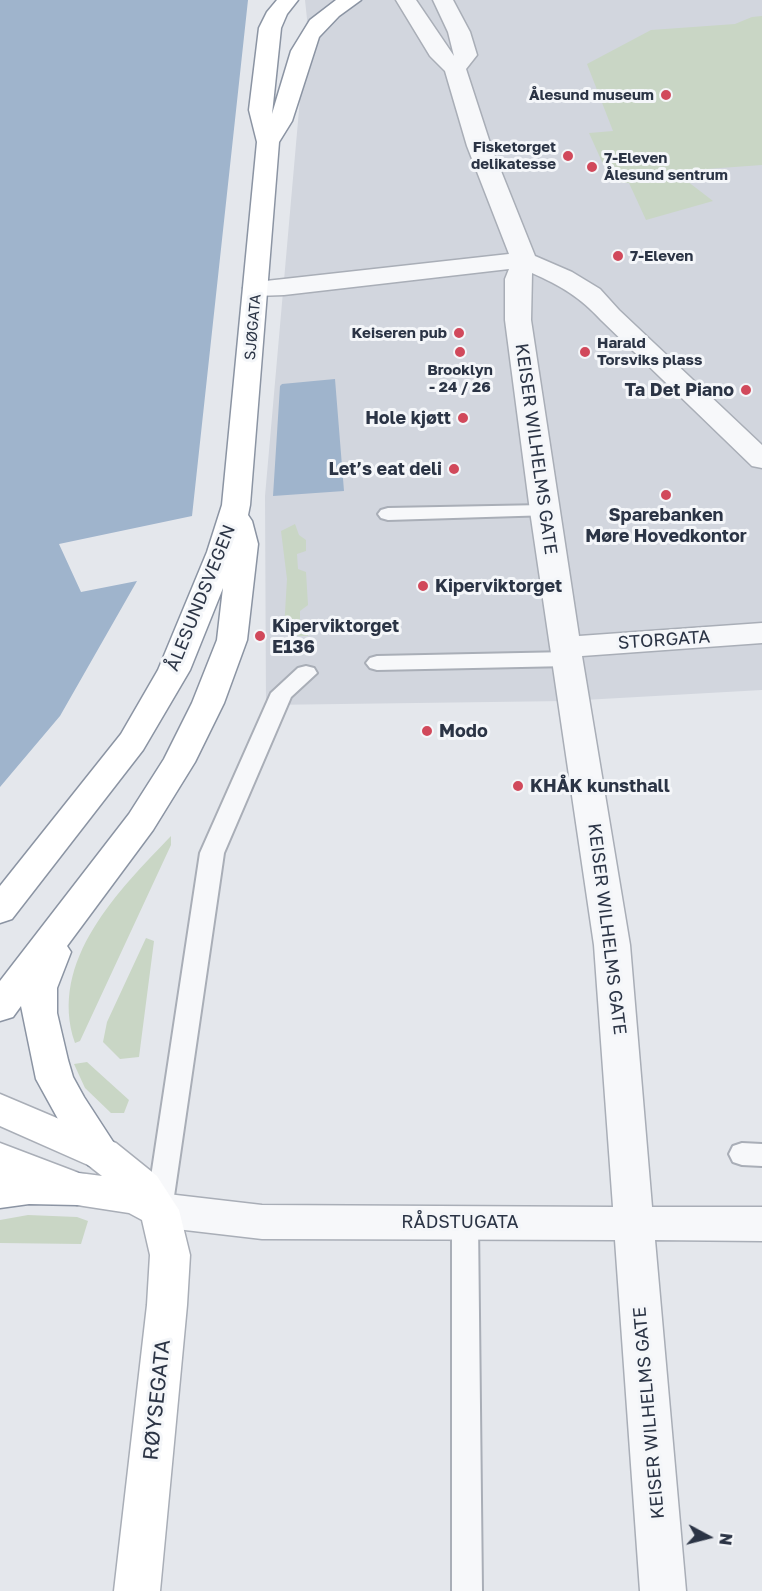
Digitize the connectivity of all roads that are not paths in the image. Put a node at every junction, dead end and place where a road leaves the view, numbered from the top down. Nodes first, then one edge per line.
1 (288, 0) edge
2 (351, 0) edge
3 (406, 0) edge
4 (443, 0) edge
5 (455, 69) junction
6 (268, 142) junction
7 (524, 260) junction
8 (256, 288) junction
9 (762, 460) edge
10 (235, 511) junction
11 (544, 511) junction
12 (388, 514) dead end
13 (762, 633) edge
14 (568, 653) junction
15 (377, 663) dead end
16 (306, 674) dead end
17 (0, 910) edge
18 (69, 919) junction
19 (0, 1007) edge
20 (0, 1109) edge
21 (102, 1154) junction
22 (0, 1159) edge
23 (78, 1189) junction
24 (0, 1192) edge
25 (159, 1210) junction
26 (465, 1222) junction
27 (633, 1223) junction
28 (762, 1224) edge
29 (137, 1591) edge
30 (467, 1591) edge
31 (663, 1591) edge

1 - 6 main road, SJØGATA
2 - 6 main road, SJØGATA
3 - 5 street
4 - 5 street
5 - 7 street
6 - 8 main road, SJØGATA
7 - 8 street
7 - 9 street
7 - 11 street, KEISER WILHELMS GATE
8 - 10 main road, SJØGATA
10 - 17 main road, ÅLESUNDSVEGEN
10 - 18 main road, ÅLESUNDSVEGEN
11 - 12 lane
11 - 14 street, KEISER WILHELMS GATE
13 - 14 street, STORGATA
14 - 15 lane
14 - 27 street, KEISER WILHELMS GATE
16 - 25 lane
18 - 19 main road, ÅLESUNDSVEGEN
18 - 21 main road
20 - 21 main road, RØYSEGATA
21 - 25 main road, RØYSEGATA
22 - 23 main road
23 - 24 main road
23 - 25 main road
25 - 26 street, RÅDSTUGATA
25 - 29 main road, RØYSEGATA
26 - 27 street, RÅDSTUGATA
26 - 30 lane
27 - 28 street, RÅDSTUGATA
27 - 31 street, KEISER WILHELMS GATE

